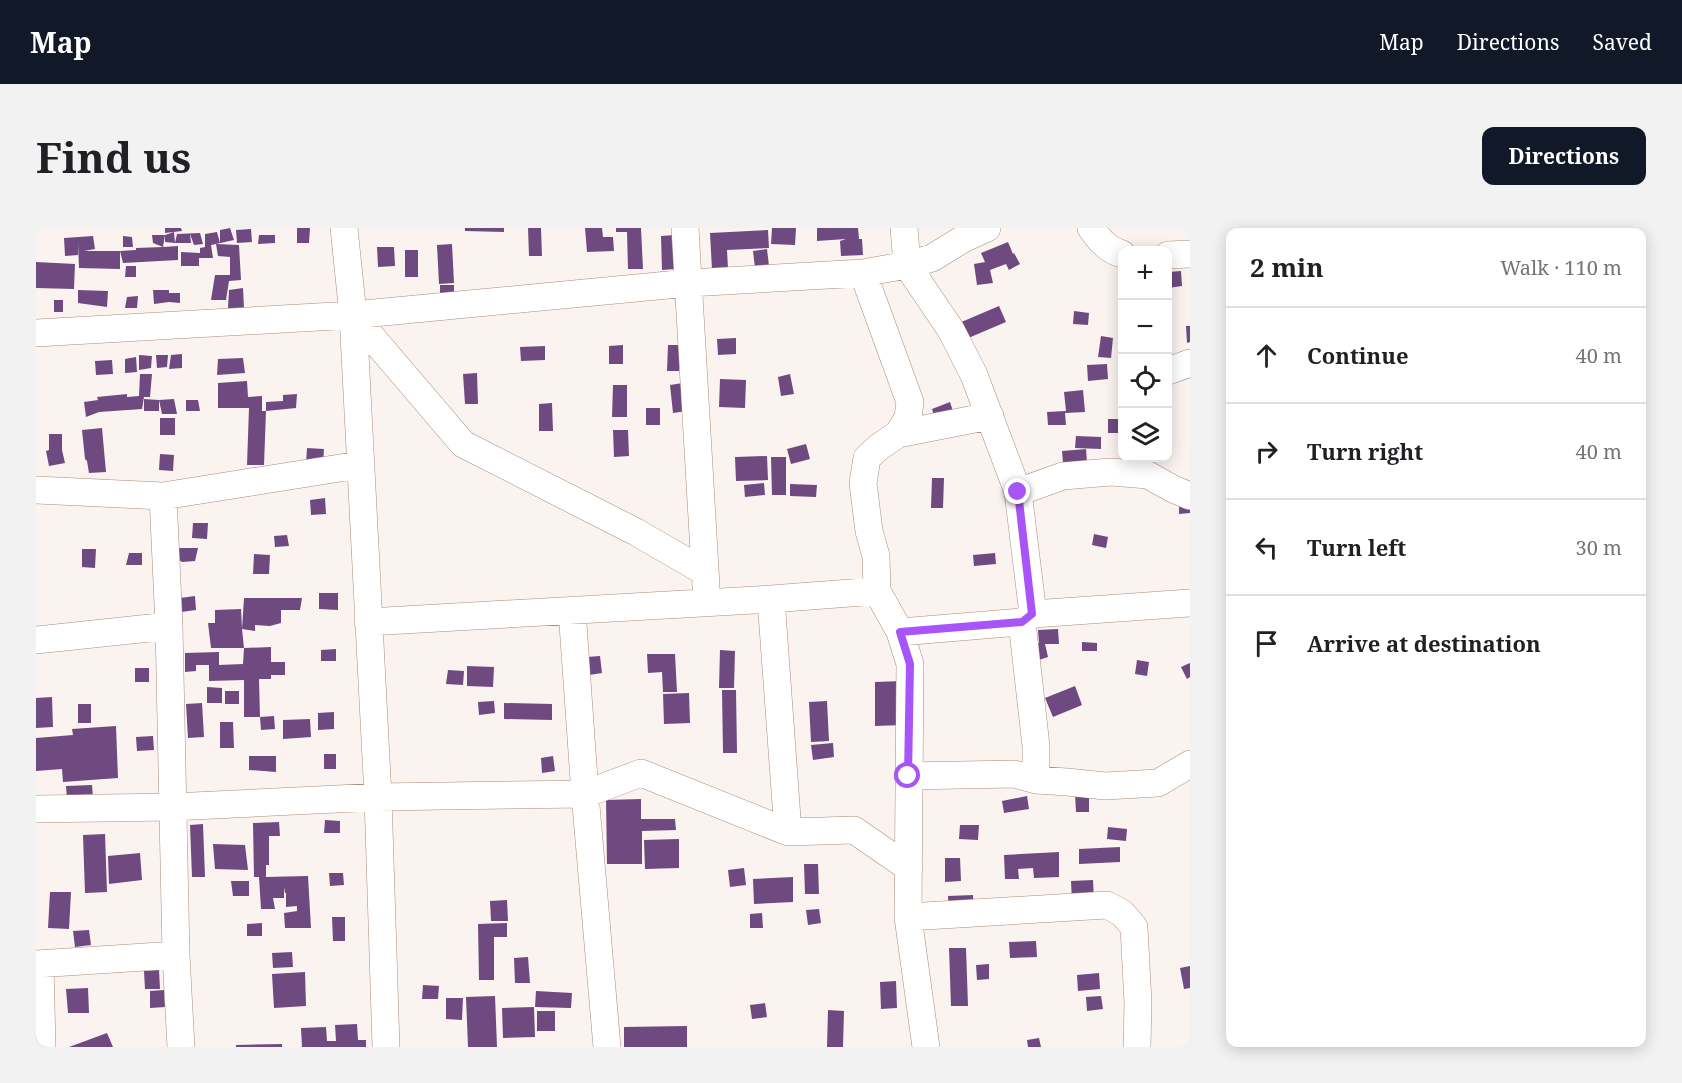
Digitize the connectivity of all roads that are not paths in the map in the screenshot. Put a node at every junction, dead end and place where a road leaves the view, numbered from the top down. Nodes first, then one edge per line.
1 (344, 228) edge
2 (686, 228) edge
3 (904, 228) edge
4 (987, 228) edge
5 (1091, 228) edge
6 (1118, 253) edge
7 (1190, 254) edge
8 (1172, 255) edge
9 (907, 265) junction
10 (863, 273) junction
11 (689, 283) junction
12 (353, 315) junction
13 (36, 333) edge
14 (1190, 363) edge
15 (1172, 369) edge
16 (990, 416) junction
17 (898, 434) junction
18 (359, 465) junction
19 (1138, 466) edge
20 (36, 490) edge
21 (1018, 492) junction
22 (163, 496) junction
23 (1190, 496) edge
24 (705, 572) junction
25 (877, 591) junction
26 (771, 599) junction
27 (707, 603) junction
28 (1190, 603) edge
29 (572, 610) junction
30 (1027, 618) junction
31 (368, 622) junction
32 (169, 626) junction
33 (900, 632) junction
34 (36, 640) edge
35 (1190, 764) edge
36 (908, 776) junction
37 (1036, 780) junction
38 (585, 794) junction
39 (378, 797) junction
40 (172, 807) junction
41 (36, 809) edge
42 (788, 832) junction
43 (909, 868) junction
44 (908, 917) junction
45 (176, 955) junction
46 (38, 964) edge
47 (42, 1047) edge
48 (181, 1047) edge
49 (386, 1047) edge
50 (607, 1047) edge
51 (926, 1047) edge
52 (1137, 1047) edge

1 - 12 street
2 - 11 street
3 - 9 street
4 - 9 street
5 - 6 street
7 - 8 street
9 - 10 street
9 - 16 street
10 - 11 street
10 - 17 street
11 - 12 street
11 - 24 street
12 - 13 street
12 - 18 street
12 - 24 street
14 - 15 street
16 - 17 street
16 - 21 street
17 - 25 street
18 - 22 street
18 - 31 street
19 - 21 street
19 - 23 street
20 - 22 street
21 - 30 street
22 - 32 street
24 - 27 street
25 - 26 street
25 - 33 street
26 - 27 street
26 - 42 street
27 - 29 street
28 - 30 street
29 - 31 street
29 - 38 street
30 - 33 street
30 - 37 street
31 - 39 street
32 - 34 street
32 - 40 street
33 - 36 street
35 - 37 street
36 - 37 street
36 - 43 street
38 - 39 street
38 - 42 street
38 - 50 street
39 - 40 street
39 - 49 street
40 - 41 street
40 - 45 street
42 - 43 street
43 - 44 street
44 - 51 street
44 - 52 street
45 - 46 street
45 - 48 street
46 - 47 street

